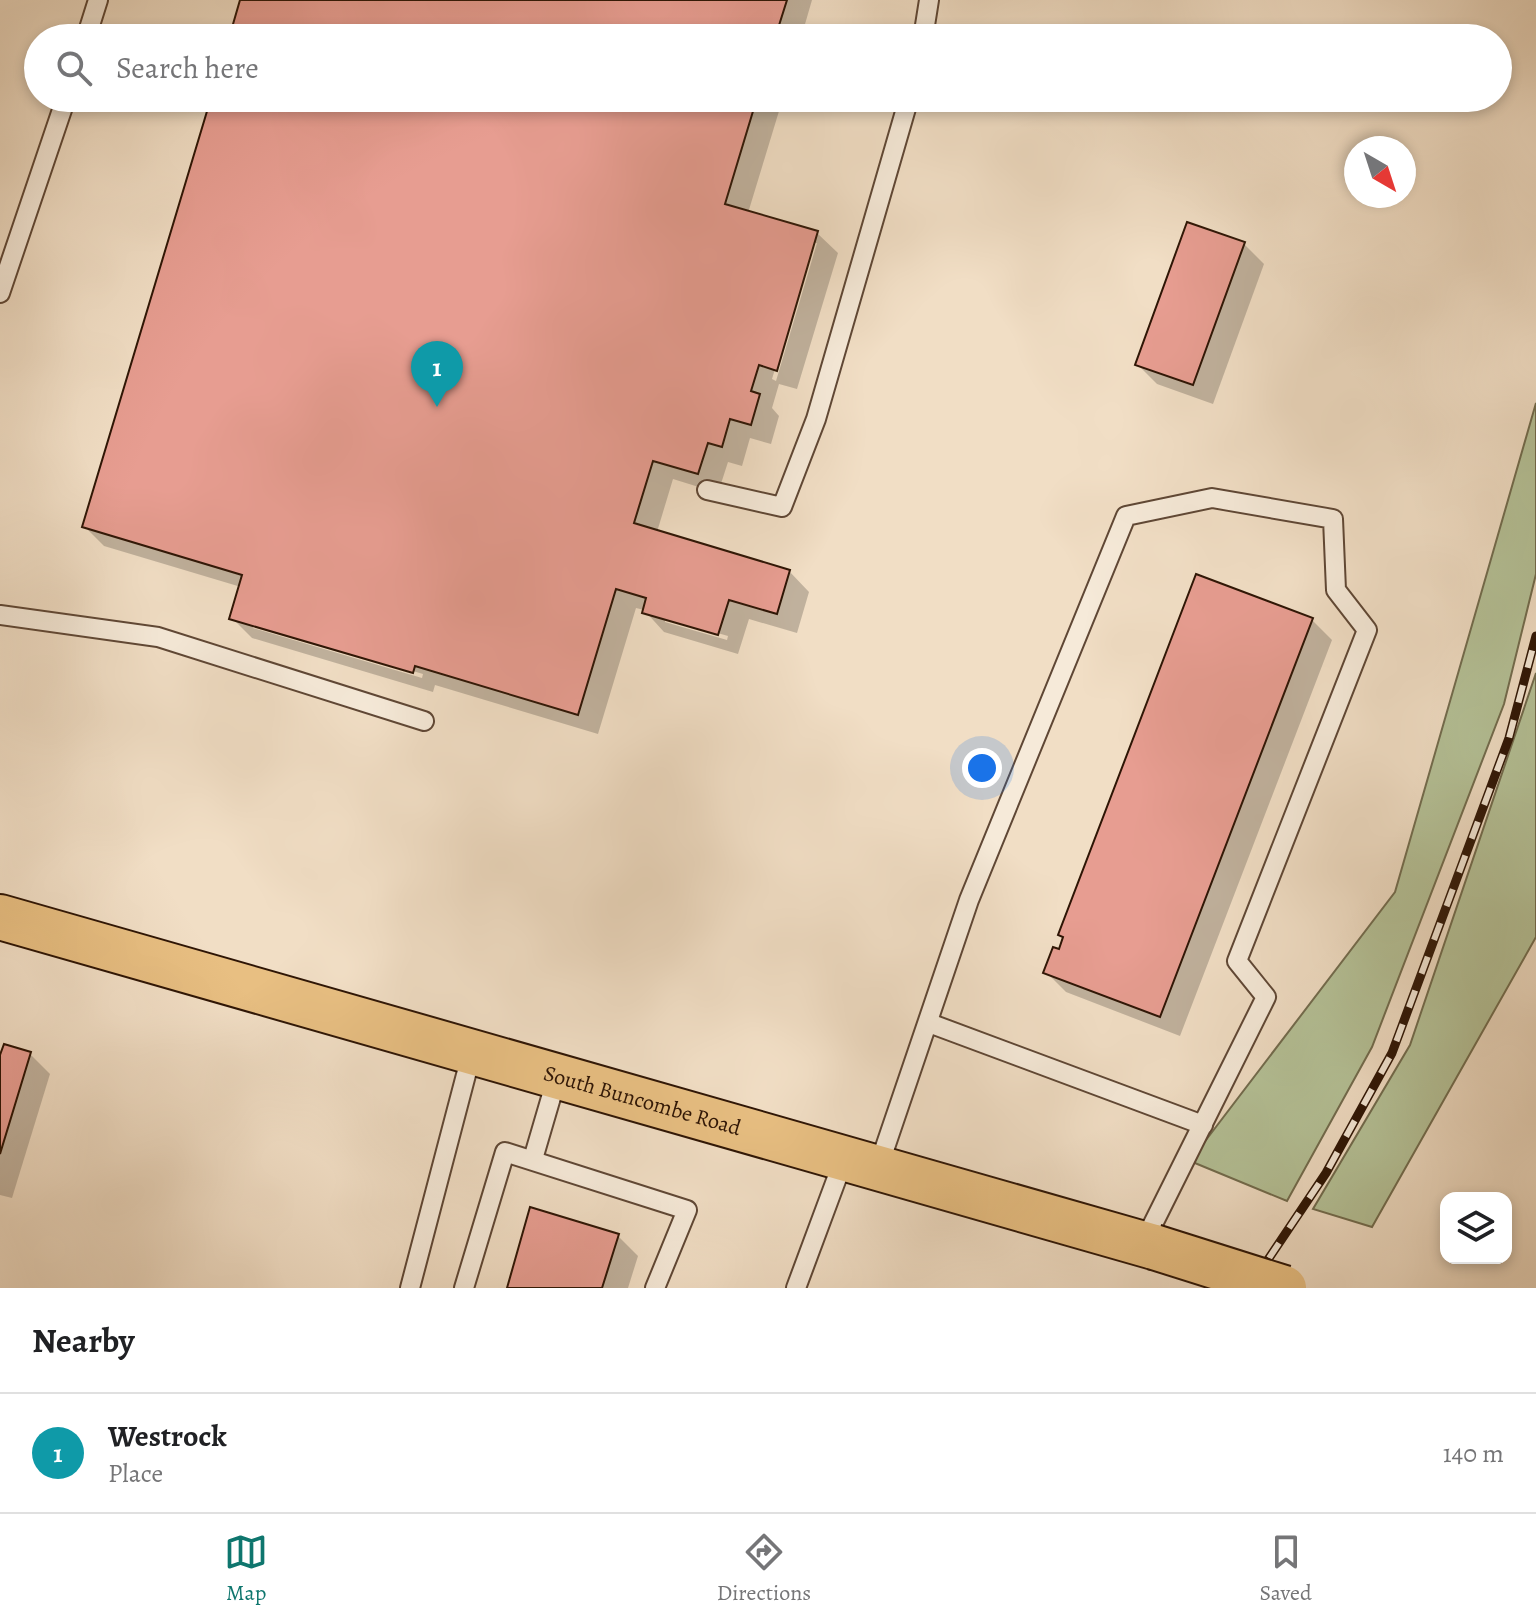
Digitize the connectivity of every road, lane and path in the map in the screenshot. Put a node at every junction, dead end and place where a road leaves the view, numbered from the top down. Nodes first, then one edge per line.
1 (98, 0) edge
2 (929, 0) edge
3 (90, 24) edge
4 (925, 24) edge
5 (61, 112) edge
6 (905, 112) edge
7 (0, 293) edge
8 (707, 490) dead end
9 (0, 615) edge
10 (424, 721) dead end
11 (0, 917) edge
12 (929, 1023) junction
13 (472, 1052) junction
14 (557, 1077) junction
15 (1203, 1125) junction
16 (533, 1159) junction
17 (861, 1163) junction
18 (1149, 1246) junction
19 (410, 1288) edge
20 (464, 1288) edge
21 (655, 1288) edge
22 (796, 1288) edge
23 (1284, 1288) edge

1 - 3 lane
2 - 4 lane
5 - 7 lane
6 - 8 lane
9 - 10 lane
11 - 13 main road, South Buncombe Road
12 - 15 lane
12 - 15 lane
12 - 17 lane
13 - 14 main road, South Buncombe Road
13 - 19 lane
14 - 16 lane
14 - 17 main road, South Buncombe Road
15 - 18 lane
16 - 20 lane
16 - 21 lane
17 - 18 main road, South Buncombe Road
17 - 22 lane
18 - 23 main road, South Buncombe Road, bridge

